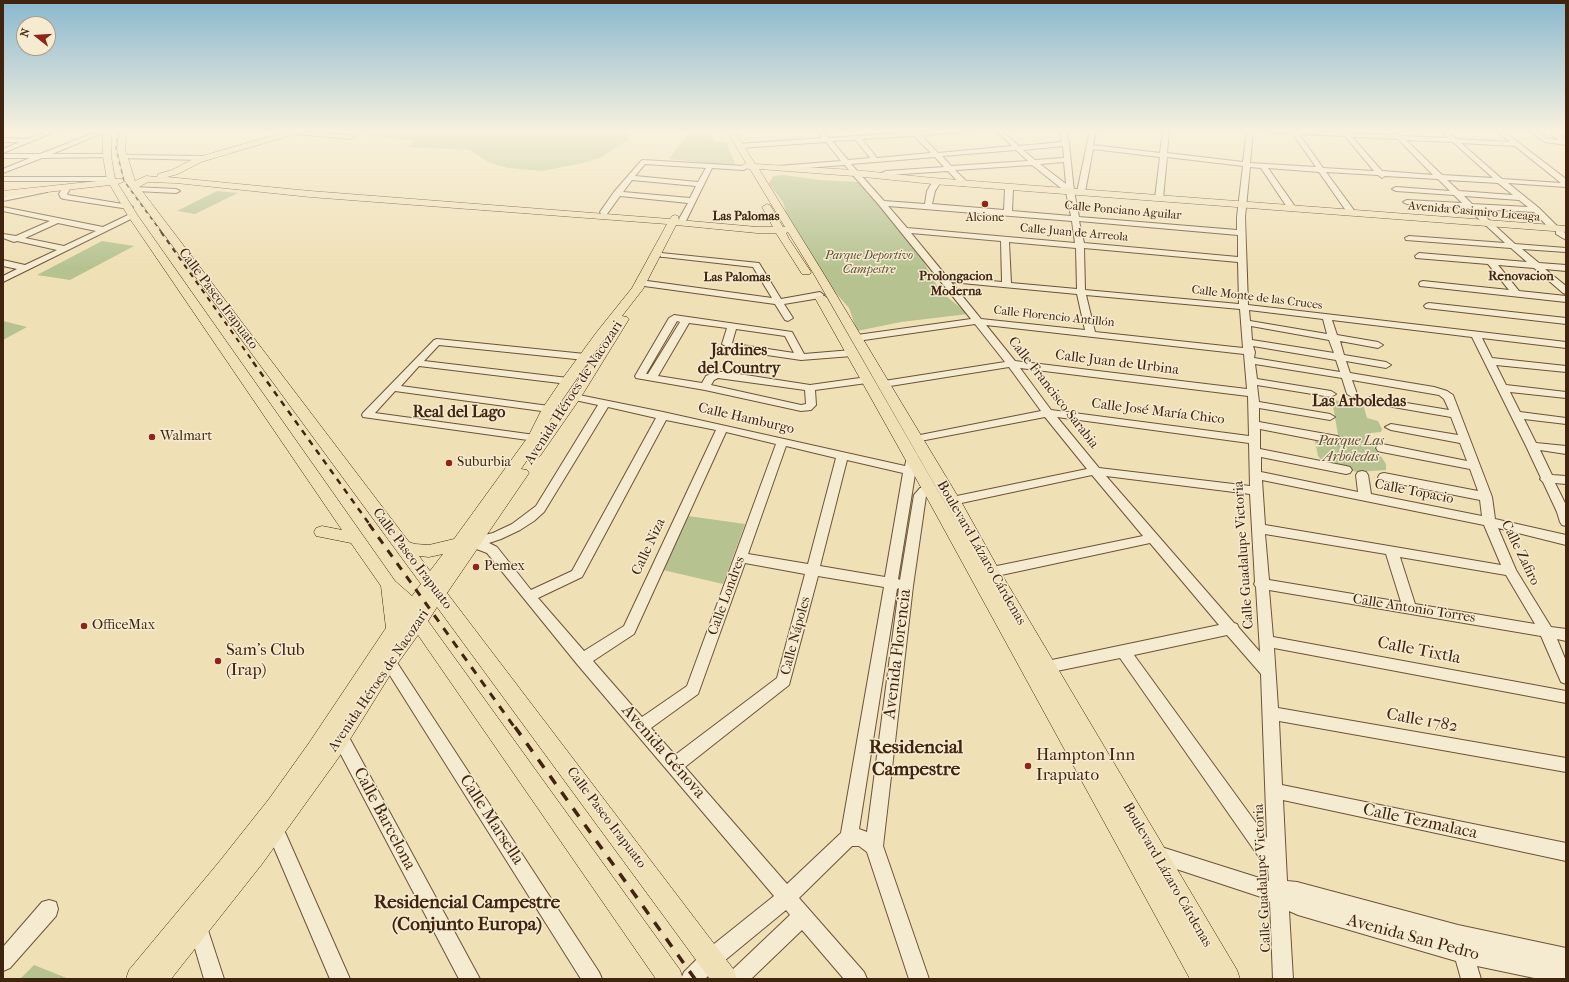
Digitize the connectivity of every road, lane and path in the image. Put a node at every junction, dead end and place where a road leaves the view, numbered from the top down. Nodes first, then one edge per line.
1 (109, 176) edge
2 (133, 176) edge
3 (141, 176) edge
4 (153, 176) edge
5 (201, 176) edge
6 (705, 176) edge
7 (750, 176) edge
8 (756, 176) edge
9 (765, 176) edge
10 (857, 176) edge
11 (874, 176) edge
12 (957, 176) edge
13 (1050, 176) edge
14 (1068, 176) edge
15 (1084, 176) edge
16 (1161, 176) edge
17 (1245, 176) edge
18 (1270, 176) edge
19 (1325, 176) edge
20 (1383, 176) edge
21 (1422, 176) edge
22 (1494, 176) edge
23 (1556, 176) edge
24 (879, 177) junction
25 (1440, 177) junction
26 (3, 178) edge
27 (630, 178) joint
28 (135, 179) junction
29 (761, 179) junction
30 (110, 180) junction
31 (1500, 181) junction
32 (222, 183) junction
33 (936, 183) junction
34 (701, 184) junction
35 (965, 184) junction
36 (1566, 184) edge
37 (866, 185) junction
38 (68, 187) junction
39 (53, 188) junction
40 (1009, 189) junction
41 (1396, 189) junction
42 (3, 190) edge
43 (176, 191) dead end
44 (1081, 192) junction
45 (1070, 193) junction
46 (1456, 193) junction
47 (3, 194) edge
48 (617, 194) junction
49 (369, 196) junction
50 (1159, 198) junction
51 (1522, 198) junction
52 (3, 199) edge
53 (693, 201) junction
54 (1407, 202) junction
55 (882, 204) junction
56 (1216, 204) junction
57 (928, 206) junction
58 (1468, 206) junction
59 (1292, 208) junction
60 (3, 209) edge
61 (1241, 209) junction
62 (1536, 210) junction
63 (131, 211) junction
64 (604, 212) junction
65 (1352, 213) junction
66 (1008, 214) junction
67 (1421, 218) junction
68 (678, 220) junction
69 (1076, 220) junction
70 (56, 221) junction
71 (1490, 225) junction
72 (756, 227) junction
73 (782, 228) junction
74 (104, 230) junction
75 (903, 230) junction
76 (1562, 232) edge
77 (1242, 233) junction
78 (3, 236) edge
79 (1409, 238) dead end
80 (15, 239) junction
81 (1005, 239) junction
82 (3, 244) edge
83 (1512, 245) junction
84 (1080, 246) junction
85 (65, 249) junction
86 (1566, 250) edge
87 (664, 255) junction
88 (1419, 256) dead end
89 (1243, 260) junction
90 (1491, 262) junction
91 (3, 263) edge
92 (1538, 266) junction
93 (26, 268) junction
94 (1566, 268) edge
95 (3, 279) edge
96 (944, 279) junction
97 (643, 284) junction
98 (1423, 284) dead end
99 (1562, 285) edge
100 (1007, 286) junction
101 (1081, 291) junction
102 (1566, 291) edge
103 (1516, 293) junction
104 (820, 295) junction
105 (1566, 299) edge
106 (778, 302) junction
107 (1429, 306) dead end
108 (1244, 308) junction
109 (788, 318) dead end
110 (1327, 318) junction
111 (976, 321) junction
112 (1566, 321) edge
113 (1247, 323) junction
114 (732, 326) junction
115 (1091, 335) junction
116 (1476, 336) junction
117 (857, 338) junction
118 (1334, 338) junction
119 (1378, 345) dead end
120 (1566, 346) edge
121 (1250, 351) junction
122 (852, 353) junction
123 (585, 357) junction
124 (800, 357) junction
125 (1341, 357) junction
126 (1490, 361) junction
127 (416, 363) junction
128 (1012, 364) junction
129 (1386, 365) dead end
130 (1566, 369) edge
131 (1346, 376) junction
132 (868, 380) junction
133 (884, 384) junction
134 (705, 387) junction
135 (393, 388) junction
136 (810, 388) junction
137 (1504, 388) junction
138 (571, 389) junction
139 (1253, 393) junction
140 (1331, 394) dead end
141 (1352, 394) dead end
142 (1566, 395) edge
143 (1370, 400) dead end
144 (605, 403) junction
145 (549, 409) junction
146 (1048, 413) junction
147 (663, 415) junction
148 (1517, 415) junction
149 (1456, 416) junction
150 (1330, 417) dead end
151 (1566, 421) edge
152 (1255, 425) junction
153 (1391, 426) dead end
154 (722, 428) junction
155 (534, 438) junction
156 (915, 439) junction
157 (1337, 440) dead end
158 (1465, 440) junction
159 (782, 442) junction
160 (1255, 446) junction
161 (1532, 446) junction
162 (1382, 448) dead end
163 (1566, 450) edge
164 (842, 456) junction
165 (911, 464) junction
166 (1475, 466) junction
167 (1346, 470) dead end
168 (1095, 471) junction
169 (1362, 475) dead end
170 (1255, 476) junction
171 (1384, 477) dead end
172 (1546, 478) junction
173 (1566, 480) edge
174 (930, 489) junction
175 (1256, 490) junction
176 (1486, 497) junction
177 (1365, 498) junction
178 (952, 501) junction
179 (1565, 516) edge
180 (1489, 522) junction
181 (1258, 528) junction
182 (322, 532) dead end
183 (356, 538) junction
184 (1153, 538) junction
185 (1566, 540) edge
186 (467, 543) junction
187 (402, 546) junction
188 (1391, 550) junction
189 (740, 558) junction
190 (814, 569) junction
191 (1510, 571) junction
192 (992, 572) junction
193 (890, 583) junction
194 (1262, 584) junction
195 (390, 585) junction
196 (906, 586) junction
197 (434, 588) junction
198 (529, 597) junction
199 (1410, 609) junction
200 (416, 615) junction
201 (1232, 628) junction
202 (395, 629) junction
203 (1546, 631) junction
204 (1566, 634) edge
205 (1266, 640) junction
206 (1123, 651) junction
207 (582, 660) junction
208 (381, 663) junction
209 (1047, 667) junction
210 (1267, 671) junction
211 (1566, 678) edge
212 (1566, 697) edge
213 (1271, 713) junction
214 (640, 727) junction
215 (344, 744) dead end
216 (1566, 765) edge
217 (673, 766) junction
218 (1275, 791) junction
219 (275, 829) junction
220 (848, 837) junction
221 (874, 846) junction
222 (1129, 847) junction
223 (1566, 852) edge
224 (1156, 854) junction
225 (1277, 867) junction
226 (1274, 892) junction
227 (787, 897) junction
228 (49, 909) dead end
229 (803, 916) junction
230 (198, 928) junction
231 (1458, 934) junction
232 (1463, 953) junction
233 (1566, 958) edge
234 (711, 959) junction
235 (3, 961) edge
236 (1566, 975) edge
237 (138, 979) edge
238 (156, 979) edge
239 (214, 979) edge
240 (340, 979) edge
241 (470, 979) edge
242 (592, 979) edge
243 (671, 979) edge
244 (691, 979) edge
245 (725, 979) edge
246 (737, 979) edge
247 (857, 979) edge
248 (919, 979) edge
249 (1203, 979) edge
250 (1228, 979) edge
251 (1283, 979) edge
252 (1471, 979) edge

1 - 30 main road, Calle Paseo Irapuato
2 - 28 main road, Calle Paseo Irapuato
3 - 28 main road
4 - 28 main road
5 - 32 main road
6 - 34 street, Avenida Héroes de Nacozari
7 - 73 main road, Boulevard Lázaro Cárdenas
8 - 29 main road, Boulevard Lázaro Cárdenas
9 - 29 main road
10 - 37 street, Calle Francisco Sarabia
11 - 24 main road
12 - 35 street
13 - 45 street
14 - 45 street
15 - 44 street
16 - 50 street
17 - 61 street, Calle Guadalupe Victoria
18 - 59 street
19 - 65 street
20 - 41 street
21 - 25 street
22 - 31 street
23 - 36 street
24 - 33 main road
24 - 35 main road
24 - 37 main road
25 - 31 street
25 - 46 street
26 - 30 street
27 - 34 street
27 - 48 street
28 - 30 main road
28 - 32 main road
28 - 43 street
28 - 187 main road, Calle Paseo Irapuato
29 - 73 main road, Boulevard Lázaro Cárdenas
30 - 38 main road
30 - 42 main road
30 - 63 main road, Calle Paseo Irapuato
31 - 36 street
31 - 51 street
32 - 49 main road
33 - 40 main road
33 - 57 street
34 - 53 street, Avenida Héroes de Nacozari
35 - 45 main road
37 - 55 street, Calle Francisco Sarabia
38 - 39 main road
38 - 63 street
39 - 47 main road
39 - 52 street
40 - 45 main road
40 - 66 street
41 - 46 street
41 - 54 street
44 - 45 main road
44 - 50 main road
45 - 56 main road
45 - 69 street
46 - 51 street
46 - 58 street
48 - 53 street
48 - 64 street
49 - 64 main road
49 - 68 main road
50 - 56 main road
51 - 62 street
53 - 68 street, Avenida Héroes de Nacozari
54 - 58 street
54 - 67 street
55 - 57 street, Calle Ponciano Aguilar
55 - 75 street, Calle Francisco Sarabia
56 - 61 main road
56 - 61 main road
57 - 66 street, Calle Ponciano Aguilar
58 - 62 street
58 - 71 street
59 - 61 main road, Avenida Casimiro Liceaga
59 - 65 main road, Avenida Casimiro Liceaga
60 - 70 street
61 - 71 main road, Avenida Casimiro Liceaga
61 - 77 street, Calle Guadalupe Victoria
62 - 76 street
63 - 74 street
63 - 183 main road, Calle Paseo Irapuato
64 - 68 main road
65 - 67 main road, Avenida Casimiro Liceaga
66 - 69 street, Calle Ponciano Aguilar
67 - 71 main road, Avenida Casimiro Liceaga
68 - 72 main road
68 - 87 main road, Avenida Héroes de Nacozari
68 - 97 main road, Avenida Héroes de Nacozari
69 - 77 street, Calle Ponciano Aguilar
69 - 84 street
70 - 74 street
70 - 80 street
71 - 76 main road, Avenida Casimiro Liceaga
71 - 83 street
72 - 73 main road
72 - 73 main road
73 - 104 main road, Boulevard Lázaro Cárdenas
73 - 117 main road, Boulevard Lázaro Cárdenas
74 - 85 street
75 - 81 street, Calle Juan de Arreola
75 - 96 street, Calle Francisco Sarabia
77 - 89 street, Calle Guadalupe Victoria
78 - 80 street
79 - 83 street
80 - 82 street
80 - 85 street
81 - 84 street, Calle Juan de Arreola
81 - 100 street
83 - 86 street
83 - 92 street
84 - 89 street, Calle Juan de Arreola
84 - 101 street
85 - 93 street
87 - 97 main road, Avenida Héroes de Nacozari
87 - 106 street
88 - 90 street
89 - 108 street, Calle Guadalupe Victoria
90 - 92 street
90 - 103 street
91 - 93 street
92 - 94 street
92 - 99 street
93 - 95 street
96 - 100 street, Calle Monte de las Cruces
96 - 111 street, Calle Francisco Sarabia
97 - 106 street
97 - 123 main road, Avenida Héroes de Nacozari
97 - 138 main road, Avenida Héroes de Nacozari
98 - 103 street
99 - 102 street
100 - 101 street, Calle Monte de las Cruces
101 - 108 street, Calle Monte de las Cruces
101 - 115 street
103 - 105 street
104 - 106 street
104 - 122 main road, Boulevard Lázaro Cárdenas
106 - 109 street
107 - 112 street
108 - 110 street, Calle Monte de las Cruces
108 - 113 street, Calle Guadalupe Victoria
110 - 116 street, Calle Monte de las Cruces
110 - 118 street
111 - 115 street, Calle Florencio Antillón
111 - 117 street, Calle Florencio Antillón
111 - 128 street, Calle Francisco Sarabia
113 - 118 street
113 - 121 street, Calle Guadalupe Victoria
114 - 124 street
114 - 124 street
114 - 134 street
115 - 121 street, Calle Florencio Antillón
116 - 120 street, Calle Monte de las Cruces
116 - 126 street
117 - 133 main road, Boulevard Lázaro Cárdenas
118 - 119 street
118 - 125 street
121 - 125 street
121 - 131 street
121 - 139 street, Calle Guadalupe Victoria
122 - 124 street
122 - 132 main road, Boulevard Lázaro Cárdenas
123 - 127 street
123 - 138 main road, Avenida Héroes de Nacozari
125 - 129 street
125 - 131 street
126 - 130 street
126 - 137 street
127 - 135 street
127 - 138 street, Calle Hamburgo
128 - 133 street, Calle Juan de Urbina
128 - 139 street, Calle Juan de Urbina
128 - 146 street, Calle Francisco Sarabia
131 - 141 street
131 - 149 street, Calle Zafiro
132 - 136 street
132 - 165 main road, Boulevard Lázaro Cárdenas
133 - 156 main road, Boulevard Lázaro Cárdenas
134 - 136 street
134 - 136 street
135 - 145 street
135 - 155 street
137 - 142 street
137 - 148 street
138 - 144 street, Calle Hamburgo
138 - 145 main road, Avenida Héroes de Nacozari
138 - 186 main road, Avenida Héroes de Nacozari
139 - 140 street
139 - 150 street
139 - 152 street, Calle Guadalupe Victoria
143 - 149 street
144 - 147 street, Calle Hamburgo
144 - 186 street
145 - 155 main road, Avenida Héroes de Nacozari
146 - 156 street, Calle José María Chico
146 - 160 street, Calle José María Chico
146 - 168 street, Calle Francisco Sarabia
147 - 154 street, Calle Hamburgo
147 - 198 street
148 - 151 street
148 - 161 street
149 - 158 street, Calle Zafiro
152 - 157 street
152 - 160 street, Calle Guadalupe Victoria
153 - 158 street
154 - 159 street, Calle Hamburgo
154 - 207 street, Calle Niza
155 - 186 main road, Avenida Héroes de Nacozari
156 - 178 main road, Boulevard Lázaro Cárdenas
158 - 166 street, Calle Zafiro
159 - 164 street, Calle Hamburgo
159 - 189 street, Calle Londres
160 - 167 street, Calle José María Chico
160 - 170 street, Calle Guadalupe Victoria
161 - 163 street
161 - 172 street
162 - 166 street
164 - 165 street, Calle Hamburgo
164 - 190 street, Calle Nápoles
165 - 174 main road, Boulevard Lázaro Cárdenas
165 - 193 street, Avenida Florencia
166 - 176 street, Calle Zafiro
168 - 175 street
168 - 178 street
168 - 184 street, Calle Francisco Sarabia
169 - 177 street
170 - 175 street, Calle Guadalupe Victoria
170 - 177 street, Calle Topacio
171 - 176 street
172 - 173 street
172 - 179 street
174 - 196 street, Avenida Florencia
174 - 222 main road, Boulevard Lázaro Cárdenas
175 - 181 street, Calle Guadalupe Victoria
176 - 180 street, Calle Zafiro
177 - 180 street, Calle Topacio
178 - 192 main road, Boulevard Lázaro Cárdenas
180 - 185 street, Calle Topacio
180 - 191 street, Calle Zafiro
181 - 188 street
181 - 194 street, Calle Guadalupe Victoria
182 - 183 main road
183 - 195 main road, Calle Paseo Irapuato
184 - 192 street
184 - 201 street, Calle Francisco Sarabia
186 - 187 main road
186 - 197 main road, Avenida Héroes de Nacozari
186 - 198 street, Avenida Génova
187 - 197 main road, Calle Paseo Irapuato
188 - 191 street
188 - 199 street
189 - 190 street
189 - 214 street, Calle Londres
190 - 193 street
190 - 217 street, Calle Nápoles
191 - 203 street, Calle Zafiro
192 - 209 main road, Boulevard Lázaro Cárdenas
193 - 196 street
193 - 220 street, Avenida Florencia
194 - 199 street, Calle Antonio Torres
194 - 205 street, Calle Guadalupe Victoria
195 - 200 main road, Calle Paseo Irapuato
195 - 202 main road
196 - 221 street, Avenida Florencia
197 - 200 main road, Avenida Héroes de Nacozari
197 - 234 main road, Calle Paseo Irapuato
198 - 207 street, Avenida Génova
199 - 203 street, Calle Antonio Torres
200 - 202 main road, Avenida Héroes de Nacozari
200 - 208 main road, Avenida Héroes de Nacozari
200 - 243 main road, Calle Paseo Irapuato
201 - 206 street
201 - 210 street, Calle Francisco Sarabia
202 - 208 main road, Avenida Héroes de Nacozari
203 - 204 street, Calle Antonio Torres
203 - 211 street, Calle Zafiro
205 - 210 street, Calle Guadalupe Victoria
205 - 212 street, Calle Tixtla
206 - 209 street
206 - 225 street
207 - 214 street, Avenida Génova
208 - 219 main road, Avenida Héroes de Nacozari
208 - 237 main road, Avenida Héroes de Nacozari
208 - 242 street, Calle Marsella
209 - 224 main road, Boulevard Lázaro Cárdenas
210 - 213 street, Calle Guadalupe Victoria
213 - 216 street, Calle 1782
213 - 218 street, Calle Guadalupe Victoria
214 - 217 street, Avenida Génova
215 - 241 street, Calle Barcelona
217 - 227 street, Avenida Génova
218 - 223 street, Calle Tezmalaca
218 - 225 street, Calle Guadalupe Victoria
219 - 230 main road, Avenida Héroes de Nacozari
219 - 240 street
220 - 221 street
220 - 227 street
221 - 248 street
222 - 224 street, Avenida San Pedro
222 - 249 main road, Boulevard Lázaro Cárdenas
224 - 226 street, Avenida San Pedro
224 - 250 main road, Boulevard Lázaro Cárdenas
225 - 226 street, Calle Guadalupe Victoria
226 - 231 street, Avenida San Pedro
226 - 232 street, Avenida San Pedro
226 - 251 street, Calle Guadalupe Victoria
227 - 229 street, Avenida Génova
227 - 234 street
228 - 235 street
229 - 246 street
229 - 247 street, Avenida Génova
230 - 238 main road, Avenida Héroes de Nacozari
230 - 239 street
231 - 232 street
231 - 233 street, Avenida San Pedro
232 - 236 street, Avenida San Pedro
232 - 252 street
234 - 244 street
234 - 245 main road, Calle Paseo Irapuato

